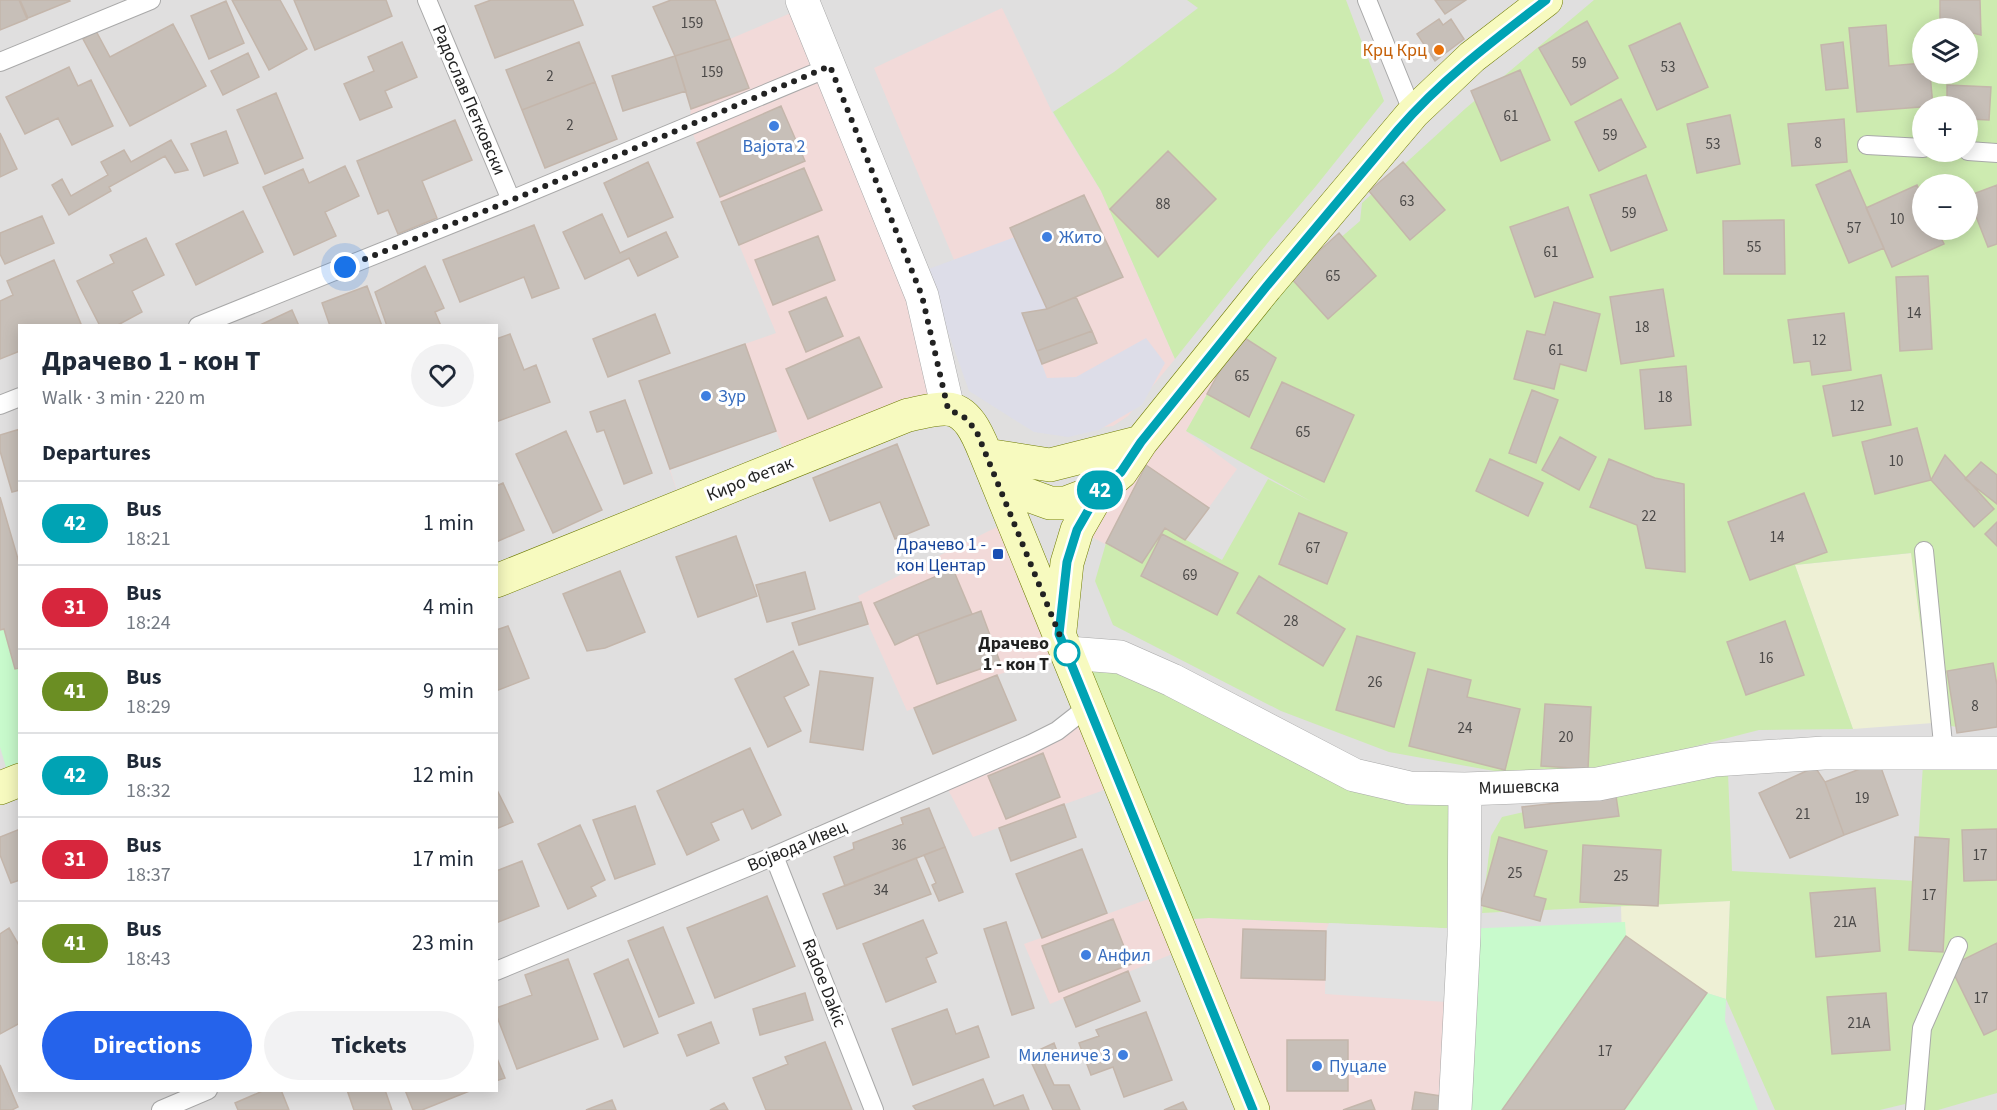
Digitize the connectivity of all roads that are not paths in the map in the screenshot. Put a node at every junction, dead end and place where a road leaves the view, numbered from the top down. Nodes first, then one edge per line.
1 (152, 0) edge
2 (427, 0) edge
3 (802, 0) edge
4 (1367, 0) edge
5 (1546, 0) edge
6 (0, 62) edge
7 (830, 66) junction
8 (1413, 113) junction
9 (1867, 145) dead end
10 (1912, 147) edge
11 (1978, 152) edge
12 (1997, 153) edge
13 (512, 200) junction
14 (203, 324) edge
15 (18, 398) edge
16 (0, 405) edge
17 (948, 409) junction
18 (1141, 442) junction
19 (986, 454) junction
20 (998, 484) junction
21 (1100, 490) junction
22 (1924, 551) dead end
23 (498, 580) edge
24 (1064, 643) junction
25 (1089, 706) junction
26 (1997, 753) edge
27 (1944, 754) junction
28 (18, 781) edge
29 (0, 788) edge
30 (1465, 789) junction
31 (774, 856) junction
32 (1958, 946) dead end
33 (498, 970) edge
34 (203, 1092) edge
35 (161, 1110) edge
36 (874, 1110) edge
37 (1253, 1110) edge
38 (1455, 1110) edge
39 (1915, 1110) edge

1 - 6 lane
2 - 13 lane, Радослав Петковски
3 - 7 street
4 - 8 lane
5 - 8 main road
7 - 13 lane
7 - 17 street
8 - 18 main road
9 - 10 lane
11 - 12 lane
13 - 14 lane
15 - 16 lane
17 - 19 main road
17 - 23 main road, Киро Фетак
18 - 19 main road
18 - 21 main road
19 - 20 main road
20 - 21 main road
20 - 24 main road
21 - 24 main road
22 - 27 lane
24 - 25 main road
24 - 30 street, Мишевска
25 - 31 lane, Војвода Ивец
25 - 37 main road
26 - 27 street, Мишевска
27 - 30 street, Мишевска
28 - 29 main road
30 - 38 street
31 - 33 lane, Војвода Ивец
31 - 36 lane, Radoe Dakic
32 - 39 lane
34 - 35 lane

